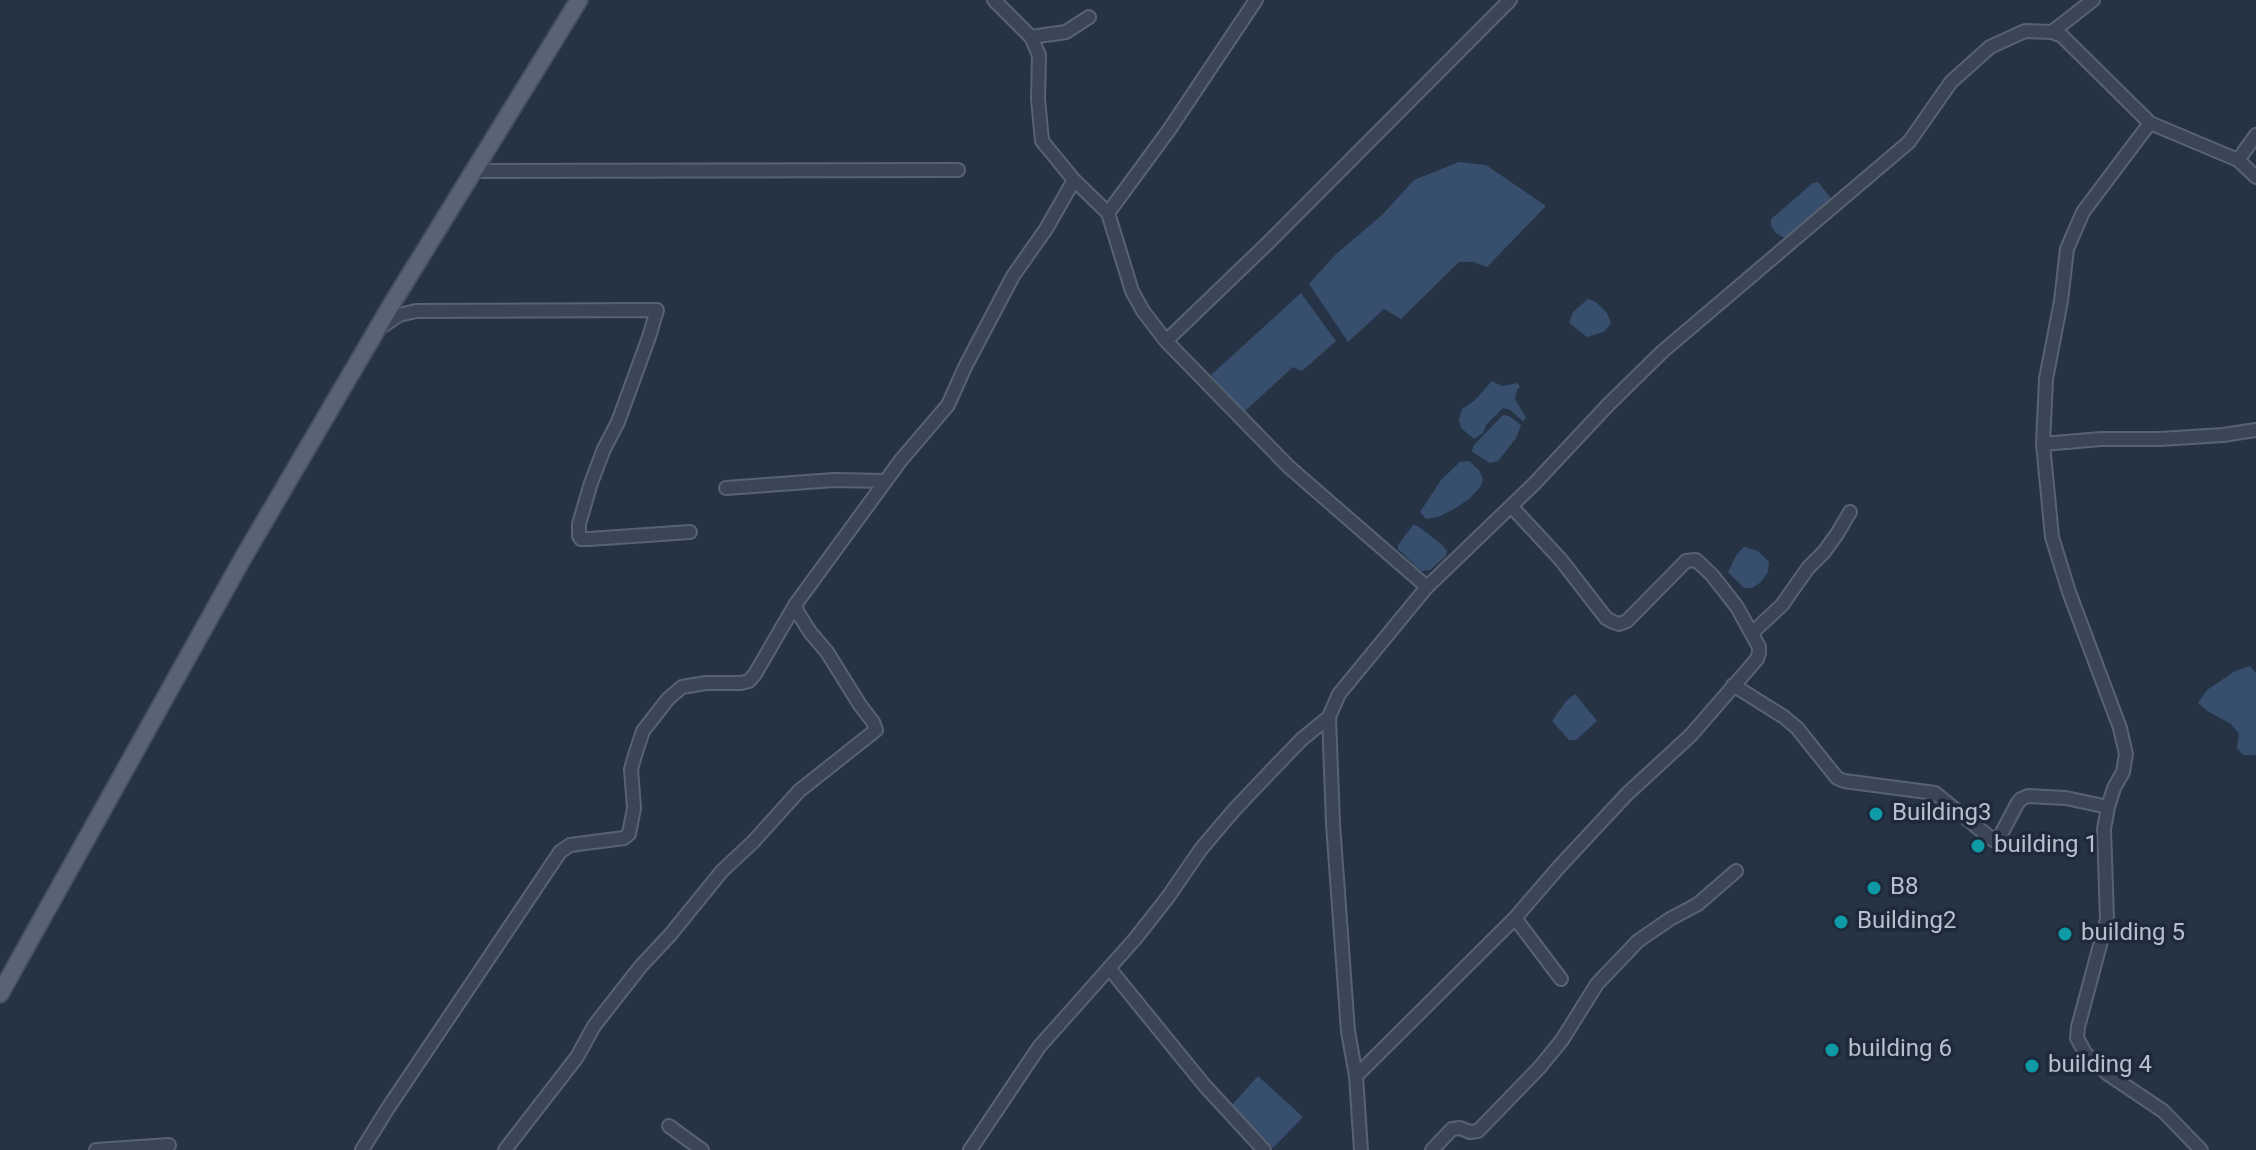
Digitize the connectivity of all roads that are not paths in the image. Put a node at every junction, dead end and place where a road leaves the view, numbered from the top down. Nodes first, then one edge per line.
1 (579, 0) edge
2 (994, 0) edge
3 (1256, 0) edge
4 (1510, 0) edge
5 (2093, 0) edge
6 (1089, 17) dead end
7 (2052, 32) junction
8 (1031, 37) junction
9 (2150, 123) junction
10 (2256, 135) edge
11 (2238, 160) junction
12 (958, 170) dead end
13 (473, 171) junction
14 (2256, 177) edge
15 (1074, 180) junction
16 (1108, 213) junction
17 (378, 329) junction
18 (1166, 341) junction
19 (2256, 430) edge
20 (2043, 444) junction
21 (886, 481) junction
22 (726, 488) dead end
23 (1511, 506) junction
24 (1850, 512) dead end
25 (690, 532) dead end
26 (1427, 587) junction
27 (795, 605) junction
28 (1752, 633) junction
29 (1733, 685) junction
30 (1329, 717) junction
31 (2108, 807) junction
32 (1736, 871) dead end
33 (1515, 918) junction
34 (1109, 968) junction
35 (1561, 979) dead end
36 (0, 994) edge
37 (1356, 1076) junction
38 (669, 1126) dead end
39 (169, 1145) dead end
40 (96, 1150) edge
41 (362, 1150) edge
42 (505, 1150) edge
43 (702, 1150) edge
44 (970, 1150) edge
45 (1264, 1150) edge
46 (1361, 1150) edge
47 (1432, 1150) edge
48 (2201, 1150) edge

1 - 13 main road
2 - 8 street
3 - 16 street
4 - 18 street
5 - 7 street
6 - 8 street
7 - 9 street
7 - 23 street
8 - 15 street
9 - 11 street
9 - 20 street
10 - 11 street
11 - 14 street
12 - 13 street
13 - 17 main road
15 - 16 street
15 - 21 street
16 - 18 street
17 - 25 street
17 - 36 main road
18 - 26 street
19 - 20 street
20 - 31 street
21 - 22 street
21 - 27 street
23 - 26 street
23 - 28 street
24 - 28 street
26 - 30 street
27 - 41 street
27 - 42 street
28 - 29 street
29 - 31 street
29 - 33 street
30 - 34 street
30 - 37 street
31 - 48 street
32 - 47 street
33 - 35 street
33 - 37 street
34 - 44 street
34 - 45 street
37 - 46 street
38 - 43 street
39 - 40 street

